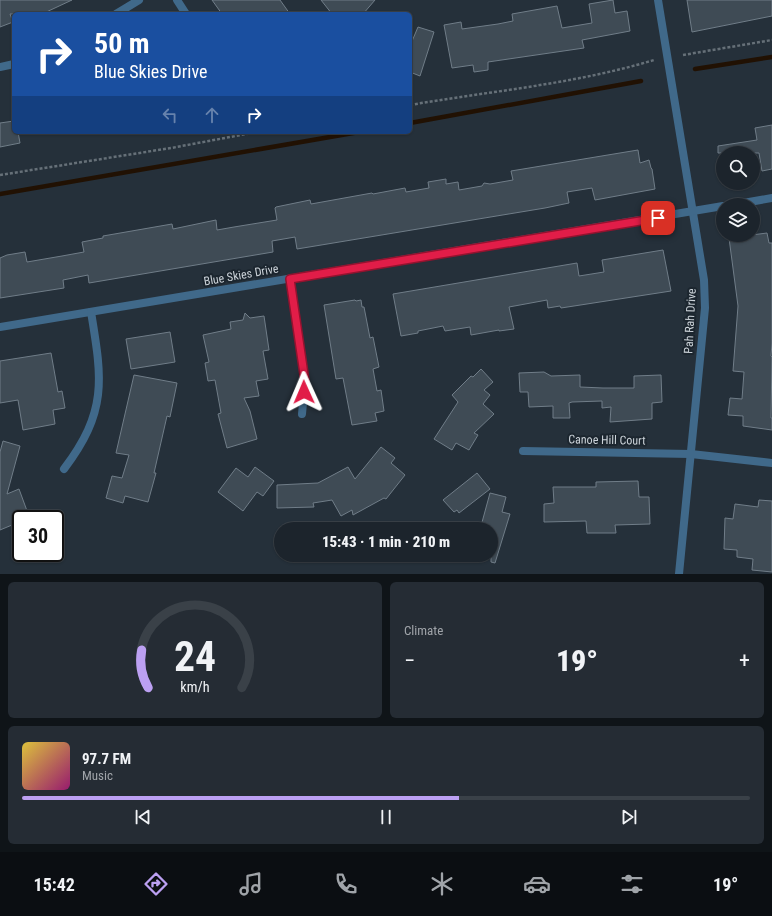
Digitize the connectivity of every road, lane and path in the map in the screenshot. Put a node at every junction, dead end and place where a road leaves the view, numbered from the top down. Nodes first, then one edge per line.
1 (138, 0) edge
2 (177, 0) edge
3 (658, 0) edge
4 (119, 12) edge
5 (185, 12) edge
6 (772, 40) edge
7 (683, 55) dead end
8 (654, 60) dead end
9 (12, 65) edge
10 (0, 68) edge
11 (412, 105) edge
12 (238, 134) edge
13 (0, 175) edge
14 (772, 198) edge
15 (760, 200) edge
16 (716, 207) edge
17 (693, 212) junction
18 (290, 279) junction
19 (92, 312) junction
20 (0, 327) edge
21 (302, 414) dead end
22 (523, 451) dead end
23 (691, 454) junction
24 (772, 463) edge
25 (64, 469) dead end
26 (679, 574) edge

1 - 4 street
2 - 5 street
3 - 17 street, Pah Rah Drive
6 - 7 path
8 - 11 path
9 - 10 street
12 - 13 path
14 - 15 street
16 - 17 street, Blue Skies Drive
17 - 18 street, Blue Skies Drive
17 - 23 street, Pah Rah Drive
18 - 19 street, Blue Skies Drive
18 - 21 street
19 - 20 street, Blue Skies Drive
19 - 25 street
22 - 23 street, Canoe Hill Court
23 - 24 street, Canoe Hill Court
23 - 26 street, Pah Rah Drive

